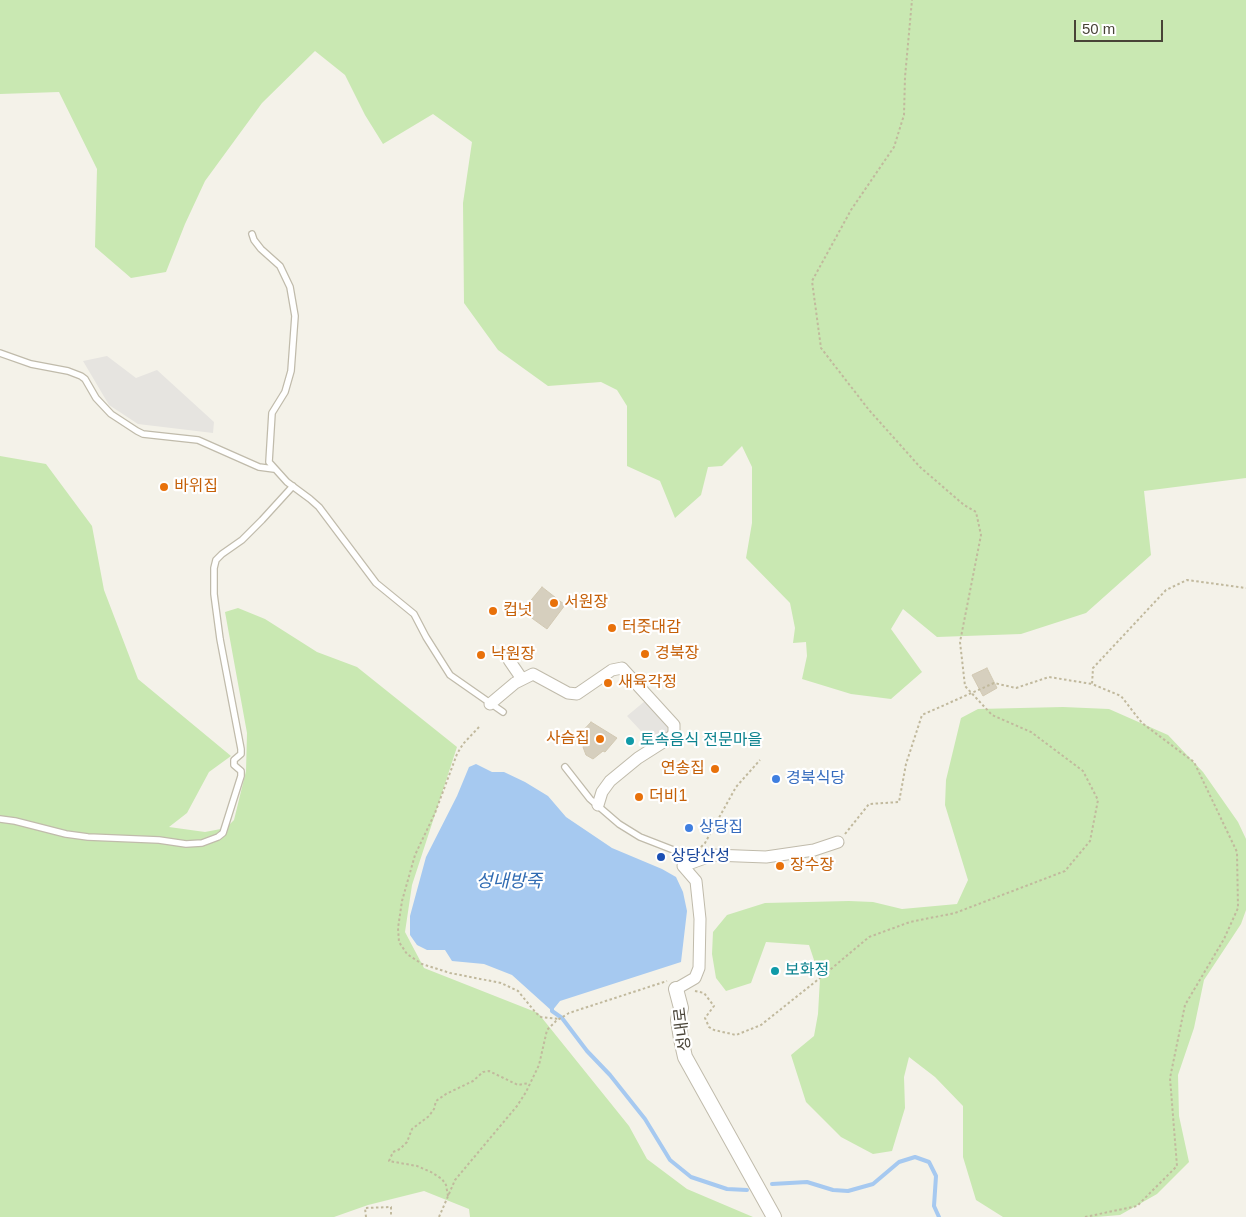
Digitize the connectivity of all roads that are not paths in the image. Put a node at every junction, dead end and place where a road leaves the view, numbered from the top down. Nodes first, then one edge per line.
1 (252, 234) dead end
2 (0, 353) edge
3 (274, 469) junction
4 (292, 486) junction
5 (509, 660) dead end
6 (522, 679) junction
7 (490, 704) junction
8 (503, 712) dead end
9 (565, 767) dead end
10 (598, 805) junction
11 (0, 819) edge
12 (838, 842) road end
13 (683, 866) junction
14 (675, 984) joint
15 (774, 1217) edge

1 - 3 lane
2 - 3 lane
3 - 4 lane
4 - 7 lane
4 - 11 lane
5 - 6 street
6 - 7 street
6 - 10 street
7 - 8 lane
9 - 10 lane
10 - 13 lane
12 - 13 street
13 - 14 street, 성내로
14 - 15 street, 성내로

